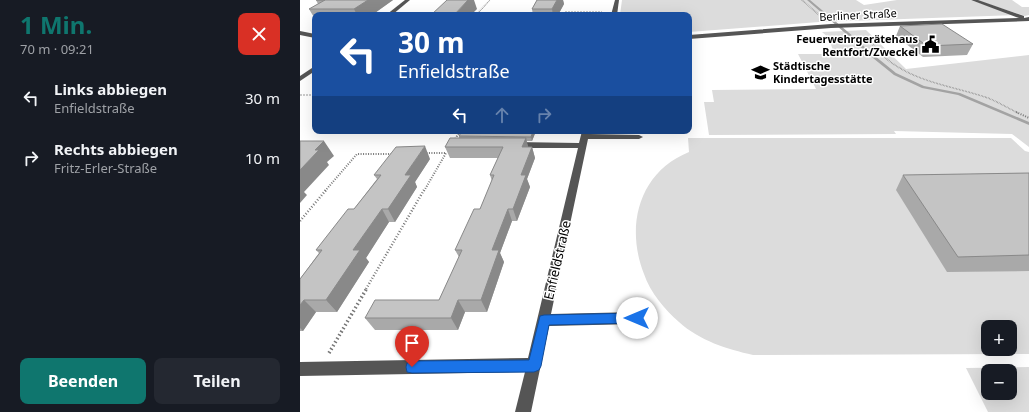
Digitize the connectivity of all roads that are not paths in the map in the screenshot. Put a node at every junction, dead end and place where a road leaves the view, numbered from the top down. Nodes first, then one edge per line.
1 (408, 0) edge
2 (617, 0) edge
3 (973, 0) edge
4 (393, 12) edge
5 (614, 12) edge
6 (1029, 19) edge
7 (300, 33) edge
8 (312, 35) edge
9 (692, 37) edge
10 (312, 70) edge
11 (300, 79) edge
12 (639, 137) dead end
13 (585, 138) edge
14 (506, 145) edge
15 (637, 318) dead end
16 (544, 320) junction
17 (534, 366) junction
18 (300, 369) edge
19 (523, 412) edge

1 - 4 street
2 - 5 street
3 - 6 street, Berliner Straße
6 - 9 street, Berliner Straße
7 - 8 street
10 - 11 street
12 - 13 street
13 - 14 street
13 - 16 street, Enfieldstraße
15 - 16 street
16 - 17 street, Enfieldstraße
17 - 18 street
17 - 19 street, Enfieldstraße

